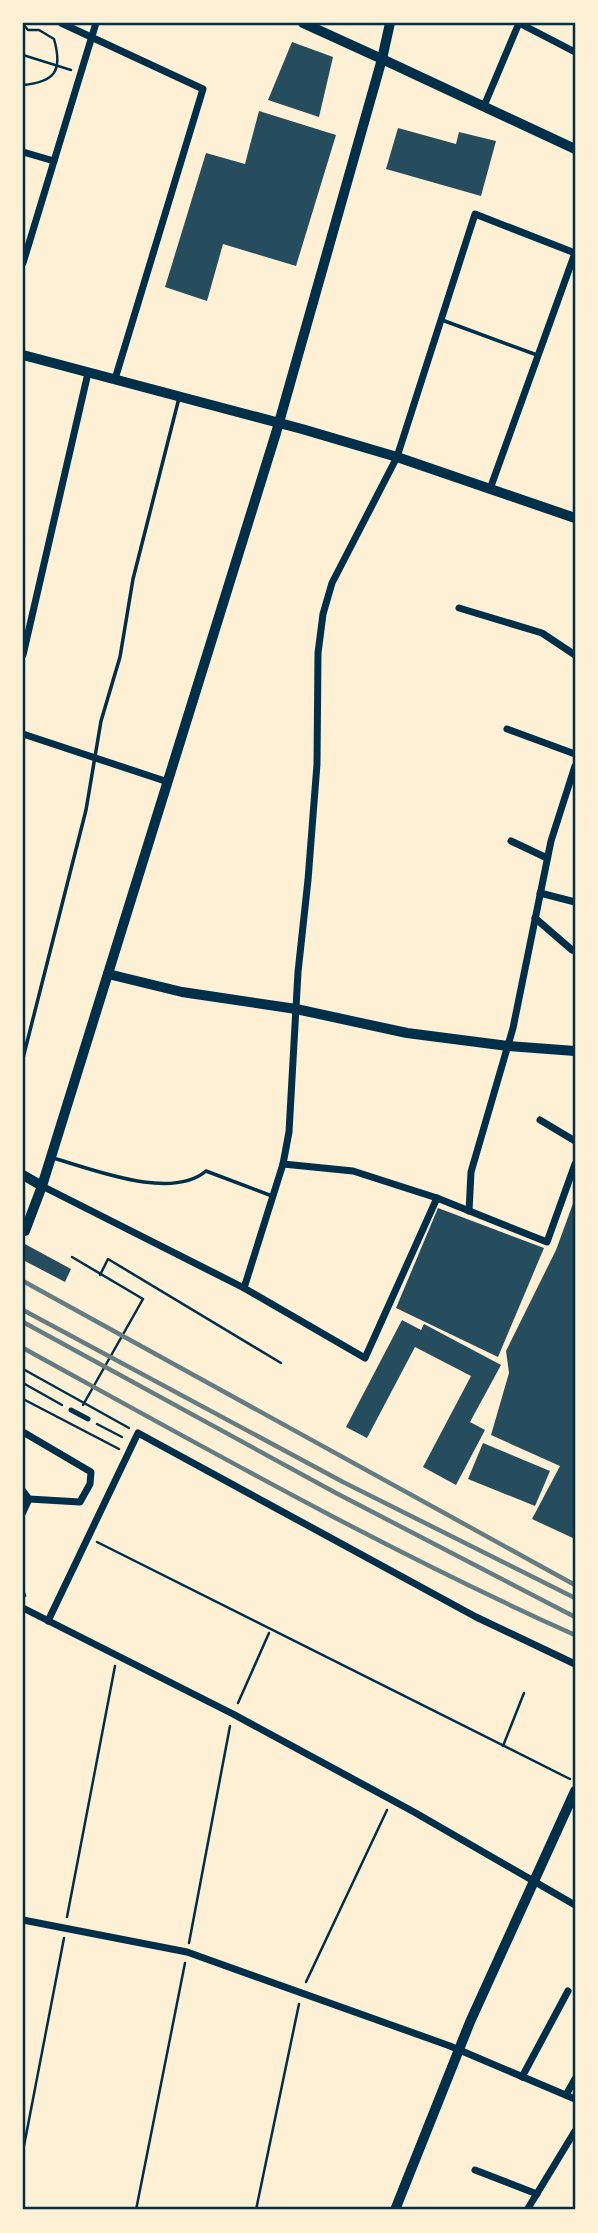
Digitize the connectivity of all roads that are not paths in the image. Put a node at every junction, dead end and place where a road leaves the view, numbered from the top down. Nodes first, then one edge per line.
1 (61, 23) edge
2 (96, 23) edge
3 (303, 23) edge
4 (390, 23) edge
5 (519, 23) edge
6 (92, 37) junction
7 (575, 52) edge
8 (382, 59) junction
9 (484, 106) junction
10 (575, 149) edge
11 (23, 152) edge
12 (54, 161) junction
13 (575, 253) edge
14 (23, 263) edge
15 (440, 320) junction
16 (23, 355) edge
17 (538, 356) junction
18 (88, 373) junction
19 (115, 379) junction
20 (180, 396) junction
21 (279, 422) junction
22 (397, 457) junction
23 (490, 489) junction
24 (575, 518) edge
25 (459, 608) dead end
26 (23, 655) edge
27 (575, 655) edge
28 (507, 729) dead end
29 (23, 734) edge
30 (575, 754) edge
31 (94, 758) junction
32 (575, 766) edge
33 (167, 782) junction
34 (511, 841) dead end
35 (547, 858) junction
36 (540, 893) junction
37 (575, 902) edge
38 (535, 918) junction
39 (572, 950) dead end
40 (108, 974) junction
41 (296, 1009) junction
42 (508, 1046) junction
43 (575, 1051) edge
44 (23, 1058) edge
45 (540, 1120) dead end
46 (575, 1141) edge
47 (51, 1157) junction
48 (283, 1164) junction
49 (575, 1164) edge
50 (23, 1175) edge
51 (42, 1186) junction
52 (273, 1196) junction
53 (437, 1198) junction
54 (469, 1211) junction
55 (25, 1231) dead end
56 (244, 1288) junction
57 (71, 1410) road end
58 (88, 1419) road end
59 (23, 1432) edge
60 (23, 1491) edge
61 (29, 1499) junction
62 (23, 1512) edge
63 (23, 1608) edge
64 (48, 1621) junction
65 (575, 1664) edge
66 (575, 1791) edge
67 (534, 1883) junction
68 (575, 1905) edge
69 (23, 1920) edge
70 (568, 1991) dead end
71 (459, 2050) junction
72 (522, 2077) junction
73 (575, 2079) edge
74 (566, 2095) junction
75 (575, 2099) edge
76 (575, 2131) edge
77 (475, 2170) dead end
78 (537, 2194) junction
79 (395, 2210) edge
80 (527, 2210) edge

1 - 6 street
2 - 6 street
3 - 8 main road
4 - 8 main road
5 - 7 street
5 - 9 street
6 - 12 street
6 - 19 street
8 - 9 street
8 - 21 main road
9 - 10 street
11 - 12 street
12 - 14 street
13 - 15 street
13 - 17 street
15 - 17 lane
15 - 22 street
16 - 18 main road
17 - 23 street
18 - 19 main road
18 - 26 street
19 - 20 main road
20 - 21 main road
20 - 31 lane
21 - 22 main road
21 - 33 main road
22 - 23 main road
22 - 41 street
23 - 24 main road
25 - 27 street
28 - 30 street
29 - 31 street
31 - 33 street
31 - 44 lane
32 - 35 street
33 - 40 main road
34 - 35 street
35 - 36 street
36 - 37 street
36 - 38 street
38 - 39 street
38 - 42 street
40 - 41 street
40 - 47 main road
41 - 42 street
41 - 48 street
42 - 43 street
42 - 54 street
45 - 46 street
47 - 51 main road
47 - 52 lane
48 - 52 street
48 - 53 street
49 - 54 street
50 - 51 main road
51 - 55 main road
51 - 56 street
52 - 56 street
53 - 54 street
53 - 56 street
57 - 58 street
59 - 61 street
60 - 61 street
61 - 62 street
63 - 64 street
64 - 65 street
64 - 67 street
66 - 67 street
67 - 68 street
67 - 71 street
69 - 71 street
70 - 72 street
71 - 72 street
71 - 79 street
72 - 74 street
73 - 74 street
74 - 75 street
76 - 78 street
77 - 78 street
78 - 80 street

